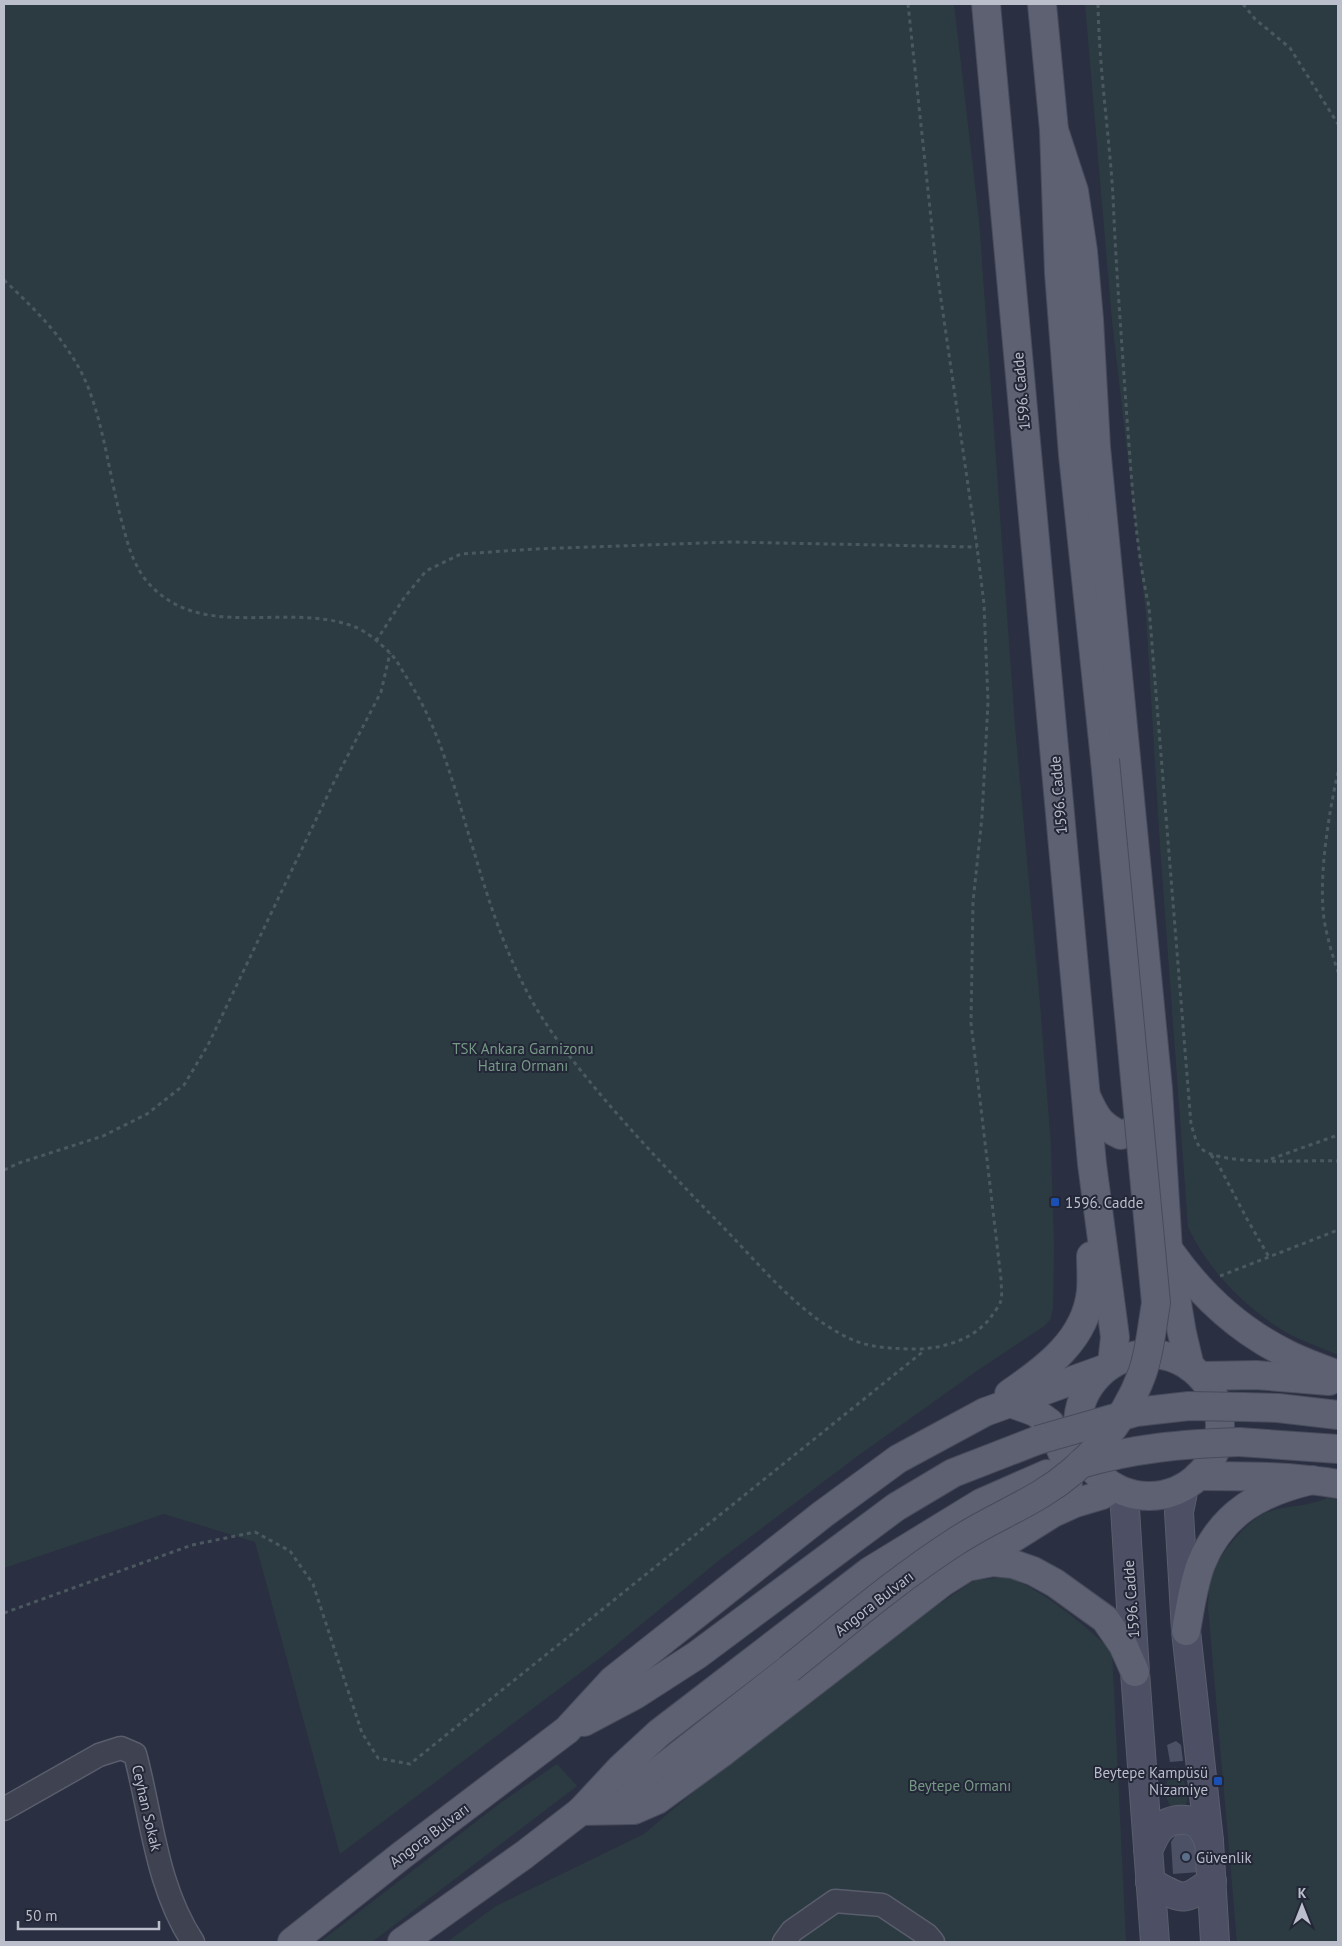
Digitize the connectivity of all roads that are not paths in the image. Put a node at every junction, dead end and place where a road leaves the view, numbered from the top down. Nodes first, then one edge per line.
1 (986, 4) edge
2 (1042, 4) edge
3 (1054, 130) junction
4 (1158, 1088) junction
5 (1085, 1095) junction
6 (1092, 1164) junction
7 (1168, 1250) junction
8 (1108, 1366) junction
9 (1196, 1371) junction
10 (1338, 1375) edge
11 (1338, 1383) edge
12 (1010, 1403) junction
13 (985, 1412) junction
14 (1338, 1415) edge
15 (1338, 1449) edge
16 (1191, 1481) junction
17 (1325, 1482) edge
18 (1119, 1490) junction
19 (1053, 1513) junction
20 (968, 1567) junction
21 (1186, 1631) junction
22 (1135, 1672) junction
23 (567, 1730) junction
24 (4, 1809) edge
25 (581, 1811) junction
26 (1209, 1841) junction
27 (1148, 1849) junction
28 (1212, 1881) junction
29 (1150, 1882) junction
30 (193, 1942) edge
31 (292, 1942) edge
32 (402, 1942) edge
33 (784, 1942) edge
34 (933, 1942) edge
35 (1155, 1942) edge
36 (1215, 1942) edge

1 - 5 main road, 1596. Cadde
2 - 3 main road
3 - 4 main road
3 - 25 main road, Angora Bulvarı, bridge
4 - 5 main road
4 - 7 main road
5 - 6 main road, 1596. Cadde
6 - 8 main road, 1596. Cadde
6 - 13 main road
7 - 9 main road
7 - 10 main road
8 - 9 main road
8 - 12 main road, Angora Bulvarı
8 - 18 main road
9 - 11 main road
9 - 16 main road
12 - 13 main road, Angora Bulvarı
12 - 19 main road
13 - 23 main road, Angora Bulvarı
14 - 23 main road, Angora Bulvarı, bridge
15 - 25 main road, Angora Bulvarı, bridge
16 - 17 main road
16 - 18 main road
16 - 21 main road
17 - 21 main road
18 - 19 main road, Angora Bulvarı
18 - 22 main road, 1596. Cadde
19 - 20 main road, Angora Bulvarı
20 - 22 main road
20 - 25 main road, Angora Bulvarı
21 - 26 main road
22 - 27 main road, 1596. Cadde
23 - 31 main road, Angora Bulvarı
24 - 30 street, Ceyhan Sokak
25 - 32 main road, Angora Bulvarı
26 - 27 main road
26 - 28 main road
27 - 29 main road, 1596. Cadde
28 - 29 main road
28 - 36 main road
29 - 35 main road, 1596. Cadde
33 - 34 street

